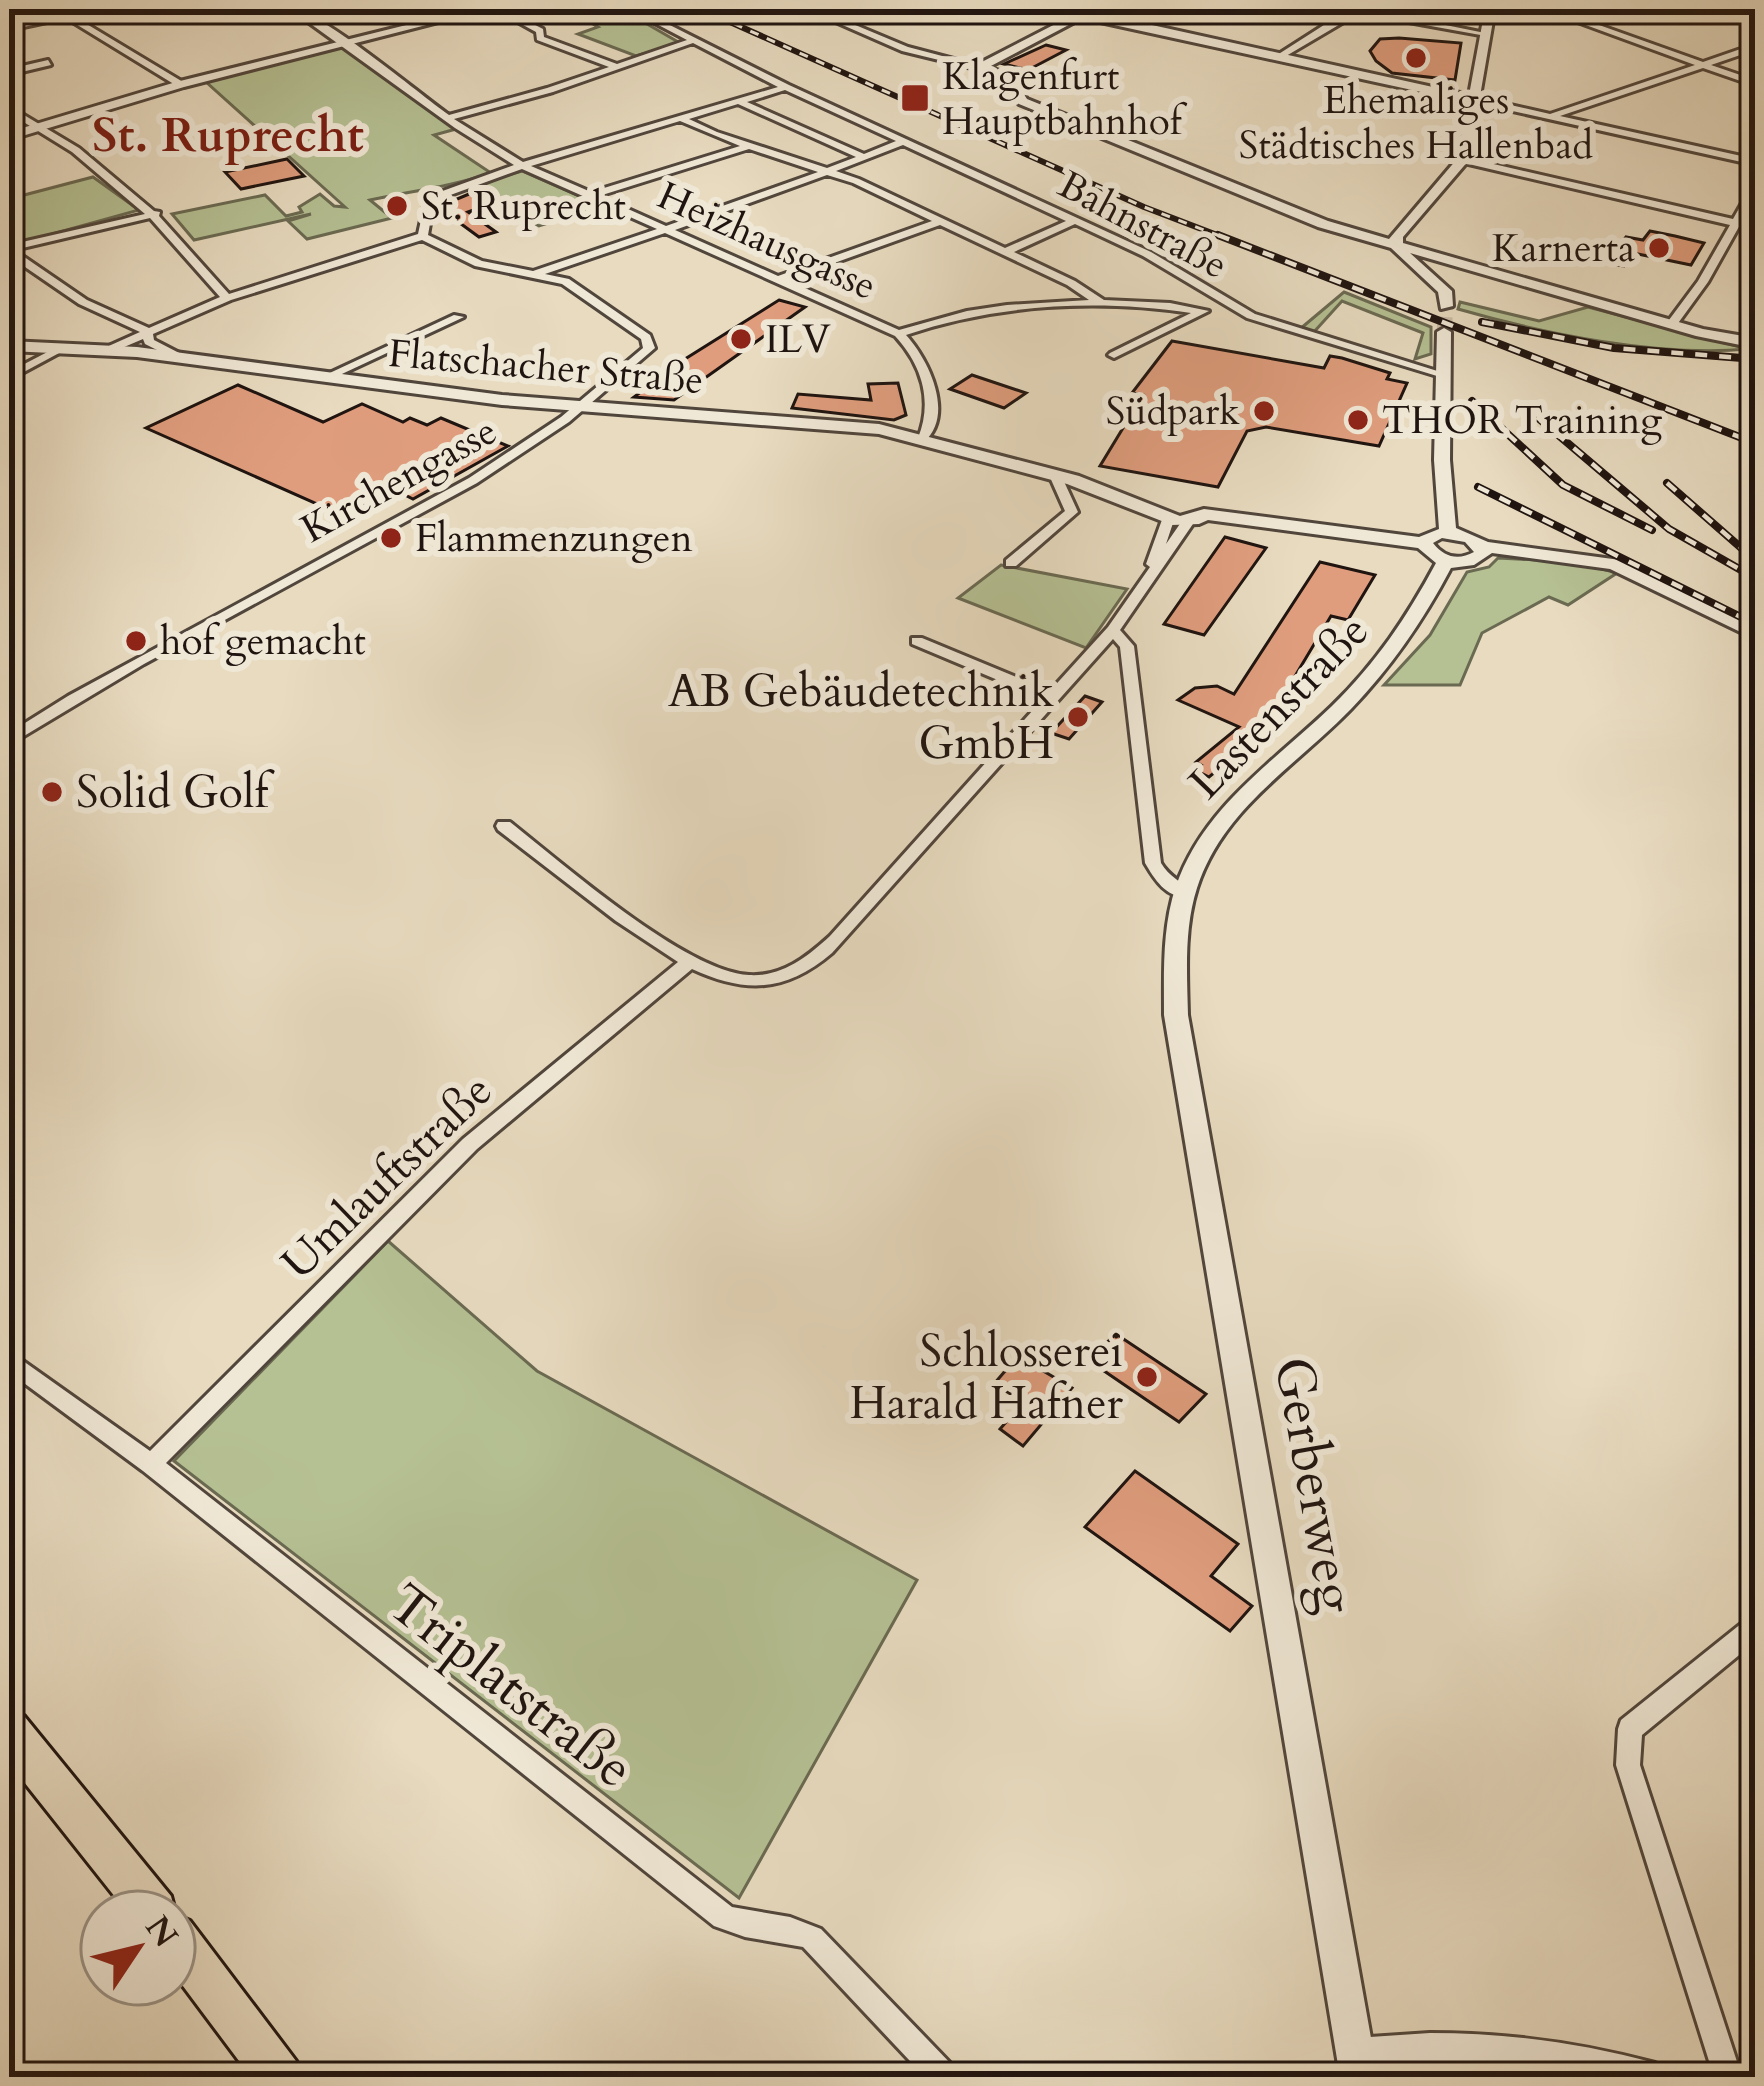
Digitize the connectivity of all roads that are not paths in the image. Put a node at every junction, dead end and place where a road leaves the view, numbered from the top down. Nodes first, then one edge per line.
1 (100, 9) edge
2 (294, 9) edge
3 (484, 9) edge
4 (498, 9) edge
5 (632, 9) edge
6 (810, 9) edge
7 (1055, 9) edge
8 (1251, 9) edge
9 (1357, 9) edge
10 (1490, 9) edge
11 (1546, 9) edge
12 (1617, 9) edge
13 (1732, 9) edge
14 (1087, 12) edge
15 (68, 16) junction
16 (1240, 16) dead end
17 (1755, 16) edge
18 (1577, 20) junction
19 (9, 28) edge
20 (1486, 34) junction
21 (692, 41) junction
22 (349, 42) junction
23 (1755, 47) edge
24 (1278, 57) junction
25 (48, 63) dead end
26 (1702, 64) junction
27 (615, 66) junction
28 (980, 67) junction
29 (9, 72) edge
30 (180, 83) junction
31 (1755, 83) edge
32 (786, 87) junction
33 (1475, 100) junction
34 (740, 102) junction
35 (9, 110) edge
36 (443, 114) junction
37 (1547, 117) junction
38 (683, 119) junction
39 (40, 127) junction
40 (9, 136) edge
41 (905, 141) junction
42 (752, 145) junction
43 (864, 158) junction
44 (1463, 160) junction
45 (1755, 163) edge
46 (522, 166) junction
47 (830, 171) junction
48 (1755, 189) edge
49 (589, 196) junction
50 (156, 214) junction
51 (1076, 220) junction
52 (941, 221) junction
53 (1736, 223) junction
54 (667, 230) junction
55 (423, 236) junction
56 (1397, 247) junction
57 (9, 250) edge
58 (1005, 252) junction
59 (1450, 262) junction
60 (537, 273) junction
61 (1428, 276) junction
62 (780, 279) junction
63 (226, 298) junction
64 (1100, 302) junction
65 (1224, 302) junction
66 (1446, 306) tunnel mouth
67 (1204, 311) junction
68 (458, 316) dead end
69 (1672, 325) junction
70 (147, 331) junction
71 (1444, 332) tunnel mouth
72 (899, 334) junction
73 (1755, 343) edge
74 (9, 346) edge
75 (57, 350) junction
76 (106, 351) junction
77 (1114, 355) dead end
78 (181, 358) junction
79 (1441, 374) junction
80 (9, 377) edge
81 (325, 378) junction
82 (582, 407) junction
83 (924, 438) junction
84 (1064, 477) junction
85 (1179, 513) junction
86 (1448, 532) junction
87 (1424, 543) junction
88 (1483, 547) junction
89 (1446, 561) junction
90 (1011, 563) dead end
91 (1113, 631) junction
92 (1755, 632) edge
93 (917, 641) dead end
94 (1054, 698) junction
95 (9, 740) edge
96 (504, 826) dead end
97 (1181, 902) junction
98 (692, 961) junction
99 (9, 1360) edge
100 (151, 1463) junction
101 (1755, 1627) edge
102 (11, 1735) edge
103 (135, 1888) edge
104 (198, 1969) edge
105 (1357, 2064) edge
106 (280, 2077) edge
107 (944, 2077) edge
108 (1654, 2077) edge
109 (1728, 2077) edge

1 - 15 street
2 - 22 street, Heizhausgasse
3 - 22 street
4 - 27 street
5 - 21 street, Bahnstraße
6 - 28 street
7 - 14 street
8 - 16 street
9 - 20 street
9 - 24 street
10 - 20 street
11 - 18 street
12 - 18 street
13 - 17 street
14 - 24 street
14 - 28 street
15 - 19 street
15 - 30 street
18 - 26 street
20 - 33 street
21 - 27 street
21 - 32 street, Bahnstraße
22 - 30 street
22 - 36 street, Heizhausgasse
23 - 26 street
24 - 33 street
25 - 29 street
26 - 31 street
26 - 37 street
27 - 36 street
28 - 56 street
30 - 39 street
32 - 34 street
32 - 41 street, Bahnstraße
33 - 37 street
33 - 44 street
34 - 38 street
34 - 43 street
35 - 39 street
36 - 46 street, Heizhausgasse
37 - 45 street
38 - 42 street
38 - 46 street
39 - 40 street
39 - 50 street
41 - 43 street
41 - 51 street, Bahnstraße
42 - 47 street
42 - 49 street
43 - 47 street
44 - 53 street
44 - 56 street
46 - 49 street, Heizhausgasse
46 - 55 street
47 - 52 street
47 - 54 street
48 - 53 street
49 - 54 street, Heizhausgasse
50 - 57 street
50 - 63 street
51 - 58 street
51 - 65 street, Bahnstraße
52 - 58 street
52 - 62 street
53 - 69 street
54 - 60 street
54 - 62 street, Heizhausgasse
55 - 60 street, Kirchengasse
55 - 63 street
56 - 59 street
56 - 61 street
57 - 70 street
58 - 64 street
59 - 61 street
59 - 69 street
60 - 82 street, Kirchengasse
61 - 66 street
62 - 72 street, Heizhausgasse
63 - 70 street
64 - 67 street, Heizhausgasse
64 - 72 street, Heizhausgasse
65 - 67 street
65 - 79 street, Bahnstraße
67 - 77 street
68 - 81 street
69 - 73 street
70 - 76 street
70 - 78 street
71 - 79 street
72 - 83 street
74 - 75 street, Flatschacher Straße
75 - 76 street, Flatschacher Straße
75 - 80 street
76 - 78 street, Flatschacher Straße
78 - 81 street, Flatschacher Straße
79 - 86 street
81 - 82 street, Flatschacher Straße
82 - 83 street, Flatschacher Straße
82 - 95 street, Kirchengasse
83 - 84 street, Flatschacher Straße
84 - 85 street, Flatschacher Straße
84 - 90 street
85 - 87 street, Flatschacher Straße
85 - 91 street
86 - 87 street
86 - 88 street
87 - 89 street
88 - 89 street
88 - 92 street
89 - 97 street, Lastenstraße
91 - 94 street
91 - 97 street
93 - 94 street
94 - 98 street
96 - 98 street
97 - 105 street, Gerberweg
98 - 100 street, Umlauftstraße
99 - 100 street, Triplatstraße
100 - 107 street, Triplatstraße
101 - 109 street
102 - 103 main road
104 - 106 main road
105 - 108 street

